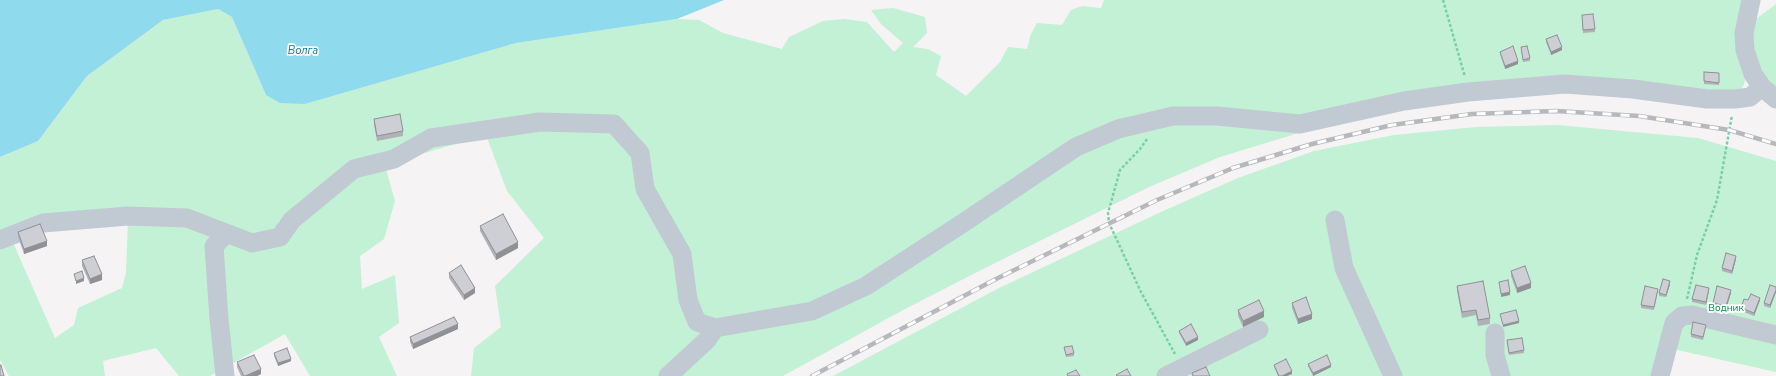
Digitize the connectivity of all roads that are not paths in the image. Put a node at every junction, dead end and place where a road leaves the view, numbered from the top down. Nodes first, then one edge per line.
1 (1751, 0) edge
2 (1769, 93) edge
3 (1335, 220) dead end
4 (226, 234) junction
5 (0, 240) edge
6 (715, 328) junction
7 (1259, 330) dead end
8 (1495, 333) dead end
9 (1776, 335) edge
10 (1184, 372) edge
11 (225, 376) edge
12 (668, 376) edge
13 (1166, 376) edge
14 (1393, 376) edge
15 (1501, 376) edge
16 (1660, 376) edge

1 - 2 street
2 - 6 street
3 - 14 street
4 - 5 street
4 - 6 street
4 - 11 street
6 - 12 street
7 - 10 street
8 - 15 street
9 - 16 street
10 - 13 street

